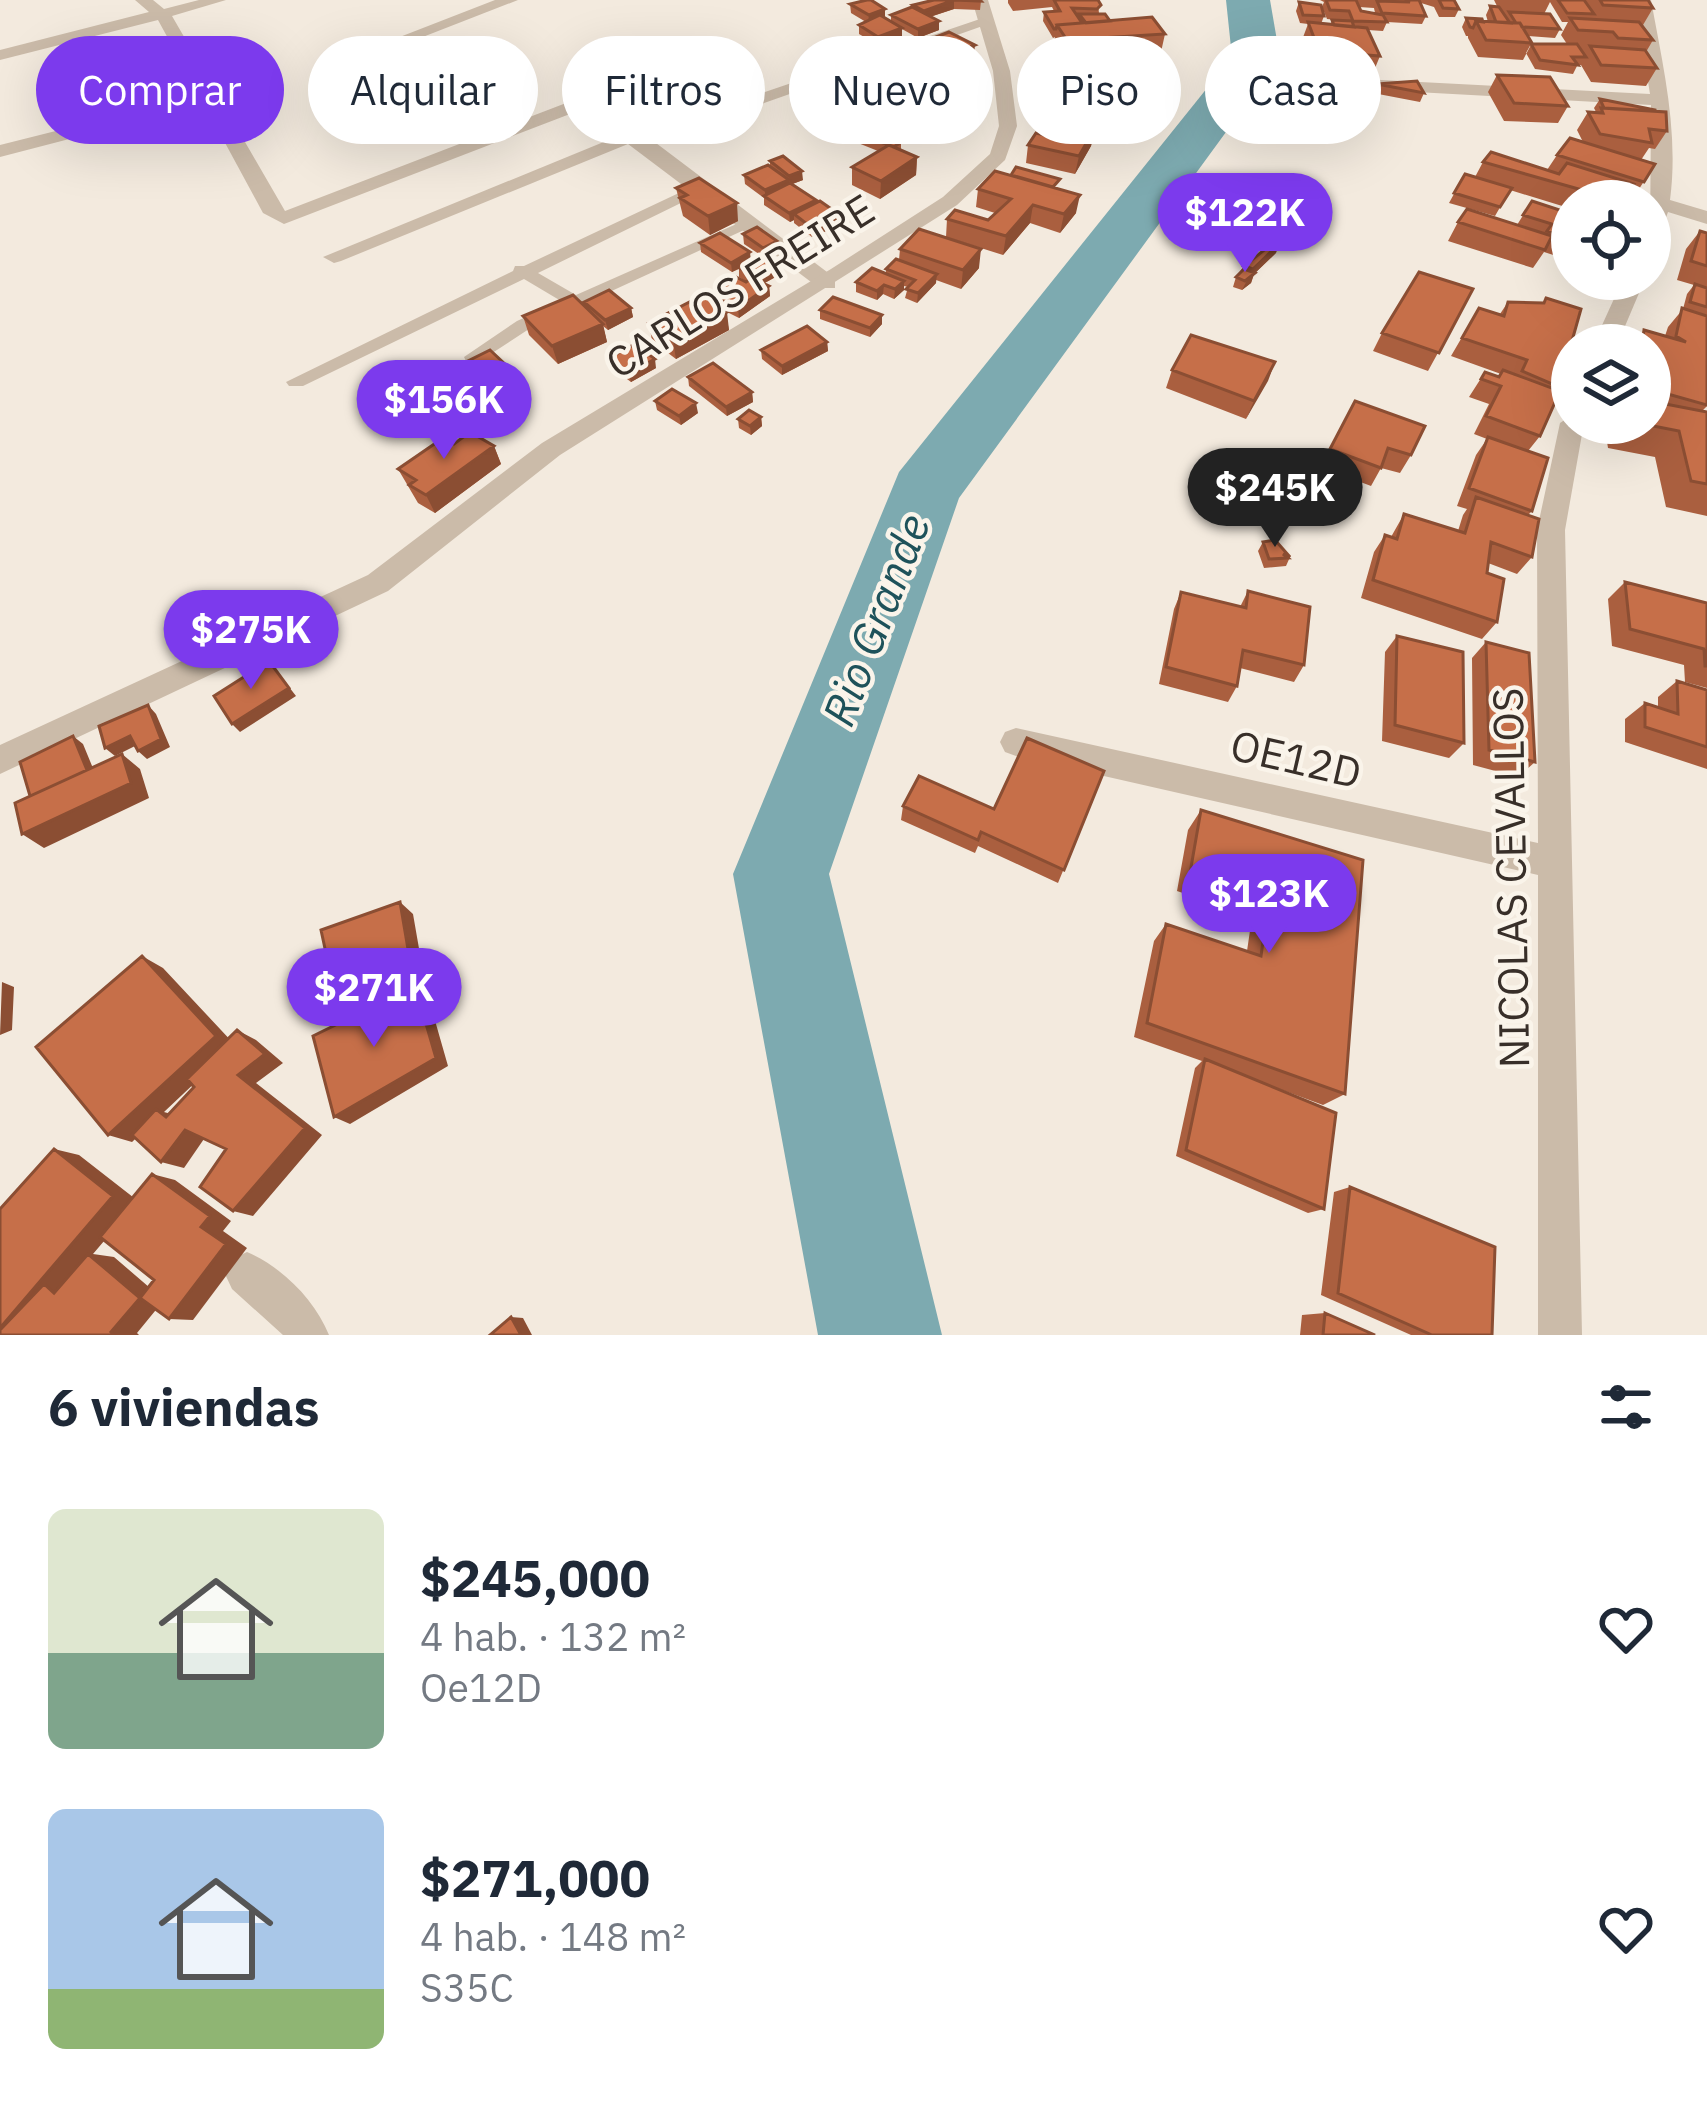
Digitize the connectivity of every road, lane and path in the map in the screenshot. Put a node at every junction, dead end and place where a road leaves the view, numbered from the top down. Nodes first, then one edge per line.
1 (143, 0) edge
2 (218, 0) edge
3 (510, 0) edge
4 (1643, 0) edge
5 (983, 11) edge
6 (164, 16) junction
7 (176, 36) edge
8 (411, 36) edge
9 (0, 56) edge
10 (1381, 85) edge
11 (1659, 100) junction
12 (36, 142) edge
13 (237, 144) edge
14 (0, 151) edge
15 (1663, 180) edge
16 (681, 197) edge
17 (1671, 206) edge
18 (1707, 218) edge
19 (747, 225) junction
20 (334, 257) dead end
21 (521, 270) junction
22 (827, 283) junction
23 (574, 302) junction
24 (473, 357) edge
25 (296, 382) dead end
26 (1568, 444) edge
27 (1016, 742) dead end
28 (0, 760) edge
29 (1557, 863) junction
30 (248, 1274) dead end
31 (307, 1335) edge
32 (1560, 1335) edge

1 - 6 street
2 - 6 street
3 - 8 street
4 - 11 street
5 - 13 street
5 - 22 street, CARLOS FREIRE
6 - 7 street
6 - 9 street
10 - 11 street
11 - 15 street
12 - 14 street
16 - 21 lane
17 - 18 street
19 - 20 street
19 - 22 street
19 - 23 lane
21 - 23 lane
21 - 25 lane
22 - 28 street, CARLOS FREIRE
23 - 24 lane
26 - 29 street, NICOLAS CEVALLOS
27 - 29 street, OE12D
29 - 32 street, NICOLAS CEVALLOS
30 - 31 street

